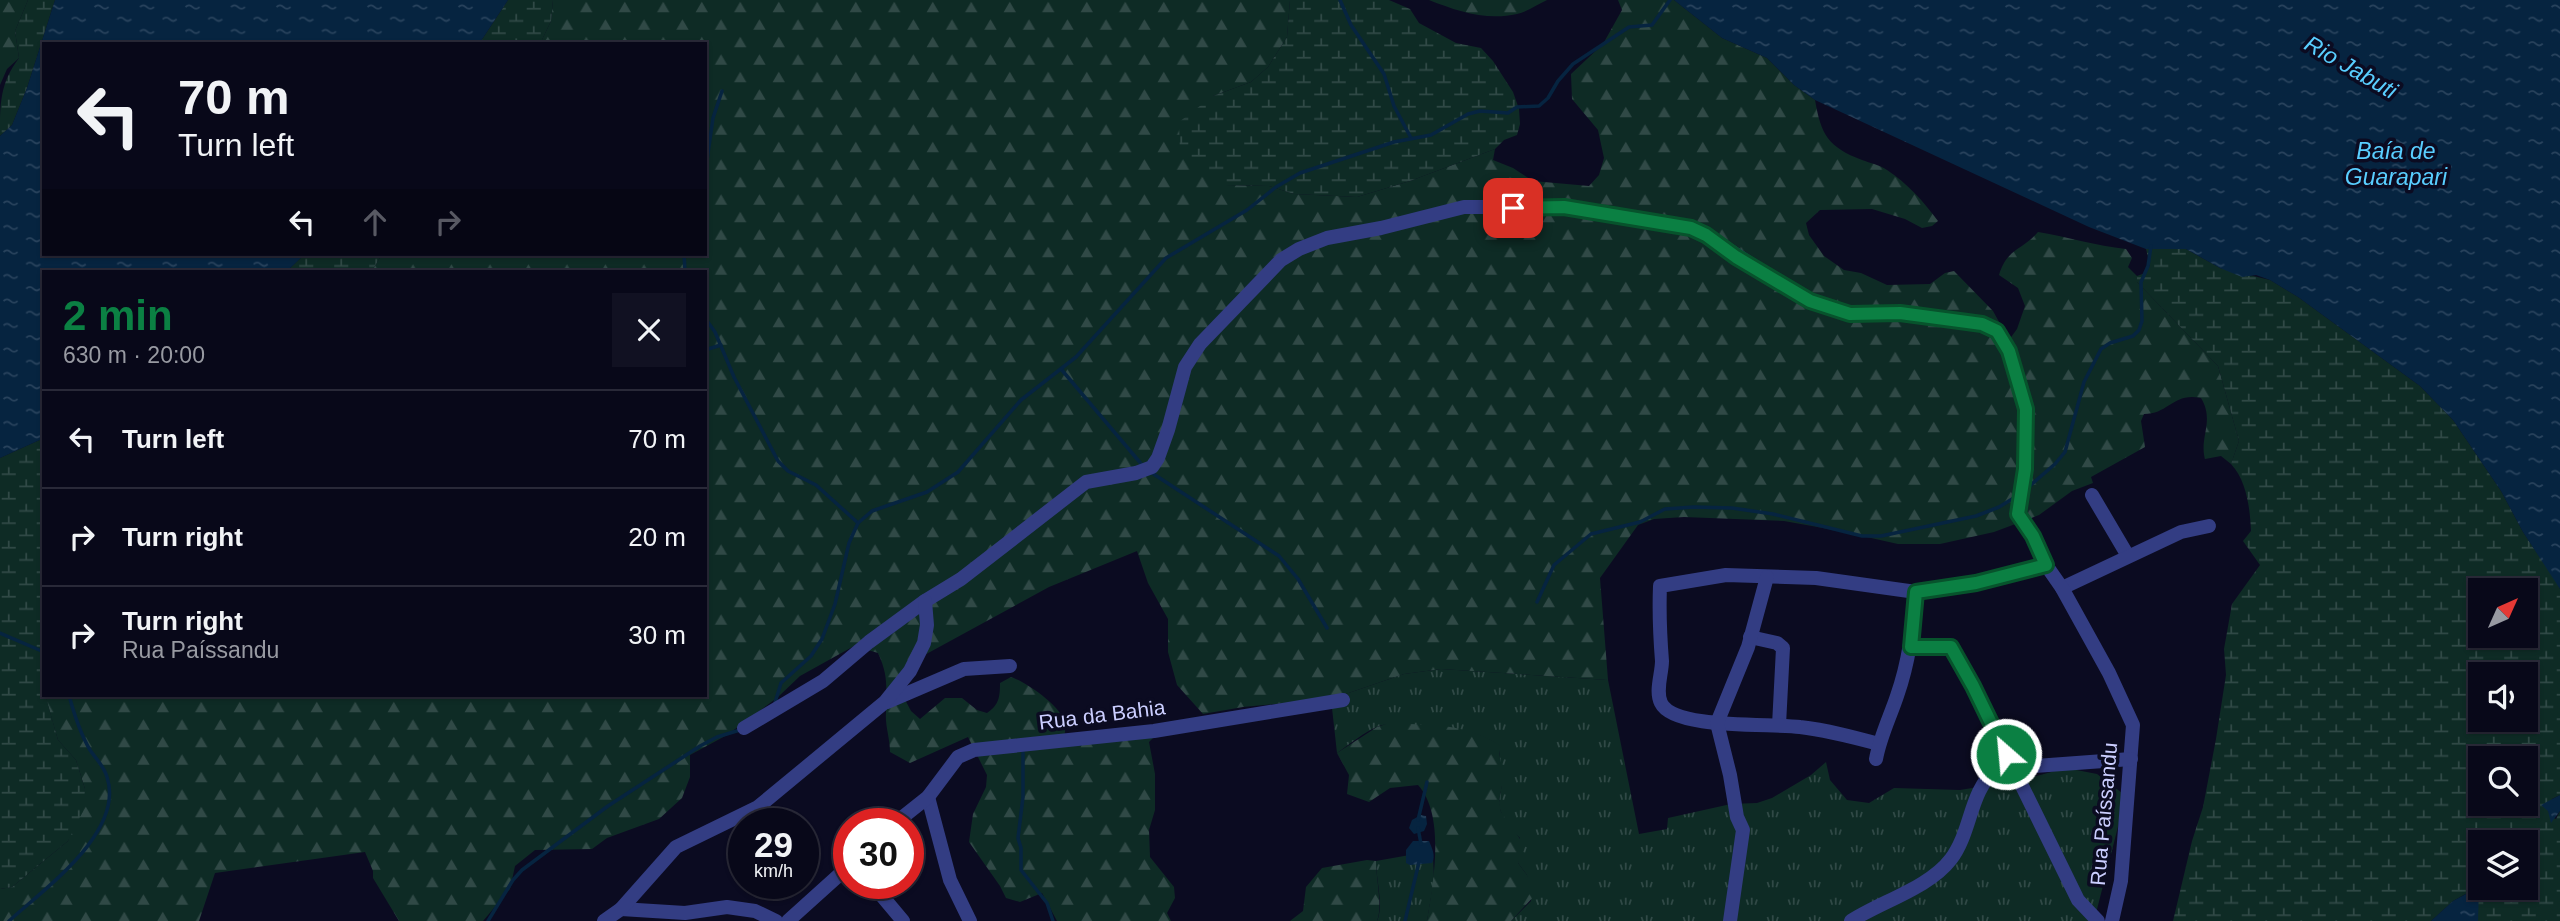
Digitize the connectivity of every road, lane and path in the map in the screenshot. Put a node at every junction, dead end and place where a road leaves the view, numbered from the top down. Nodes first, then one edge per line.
1 (2092, 495) dead end
2 (2209, 526) dead end
3 (2129, 556) junction
4 (2046, 565) junction
5 (1767, 577) junction
6 (2062, 588) junction
7 (1916, 592) junction
8 (925, 601) junction
9 (1750, 637) junction
10 (1911, 647) junction
11 (1010, 666) dead end
12 (1343, 700) dead end
13 (885, 702) junction
14 (1717, 723) junction
15 (1779, 725) junction
16 (744, 728) dead end
17 (1879, 744) junction
18 (2131, 759) junction
19 (1876, 760) dead end
20 (2014, 769) junction
21 (928, 797) junction
22 (914, 808) edge
23 (833, 880) edge
24 (885, 899) edge
25 (621, 909) junction
26 (604, 921) edge
27 (776, 921) edge
28 (788, 921) edge
29 (903, 921) edge
30 (970, 921) edge
31 (1730, 921) edge
32 (1851, 921) edge
33 (2098, 921) edge
34 (2112, 921) edge

1 - 3 street
2 - 3 street
3 - 6 street
4 - 6 street, Rua Paíssandu
4 - 7 street
4 - 8 street, Rua Paíssandu
5 - 7 street
5 - 9 street
5 - 14 street
6 - 18 street, Rua Paíssandu
7 - 10 street
8 - 13 street
8 - 16 street
9 - 14 street
9 - 15 street
10 - 17 street
10 - 20 street
11 - 13 street
12 - 21 street, Rua da Bahia
13 - 25 street
14 - 15 street
14 - 31 street
15 - 17 street
17 - 19 street
18 - 20 street
18 - 34 street, Rua Paíssandu
20 - 32 street
20 - 33 street
21 - 22 street, Rua da Bahia
21 - 30 street
23 - 28 street
24 - 29 street
25 - 26 street
25 - 27 street

